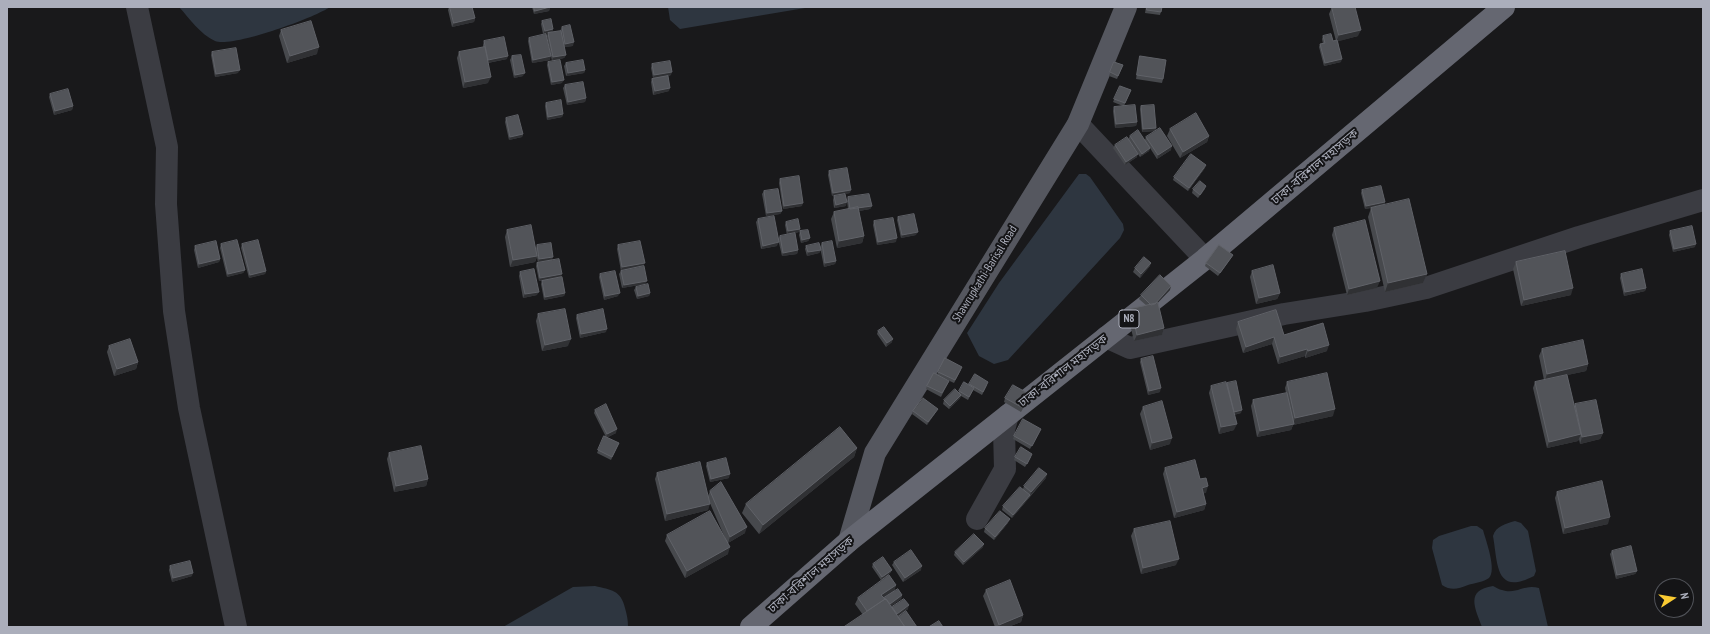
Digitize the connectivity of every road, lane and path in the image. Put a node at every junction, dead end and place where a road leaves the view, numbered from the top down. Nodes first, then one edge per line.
1 (137, 7) edge
2 (1126, 7) edge
3 (1504, 7) edge
4 (1078, 124) junction
5 (1703, 200) edge
6 (1205, 259) junction
7 (1106, 337) junction
8 (1008, 415) junction
9 (977, 519) dead end
10 (849, 542) junction
11 (236, 627) edge
12 (751, 627) edge

1 - 11 street
2 - 4 main road, Shawrupkathi-Barisal Road
3 - 6 highway, ঢাকা-বরিশাল মহাসড়ক / N8
4 - 6 street
4 - 10 main road, Shawrupkathi-Barisal Road
5 - 7 street
6 - 7 highway, ঢাকা-বরিশাল মহাসড়ক / N8
7 - 8 highway, ঢাকা-বরিশাল মহাসড়ক / N8
8 - 9 street
8 - 10 highway, ঢাকা-বরিশাল মহাসড়ক / N8
10 - 12 highway, ঢাকা-বরিশাল মহাসড়ক / N8

